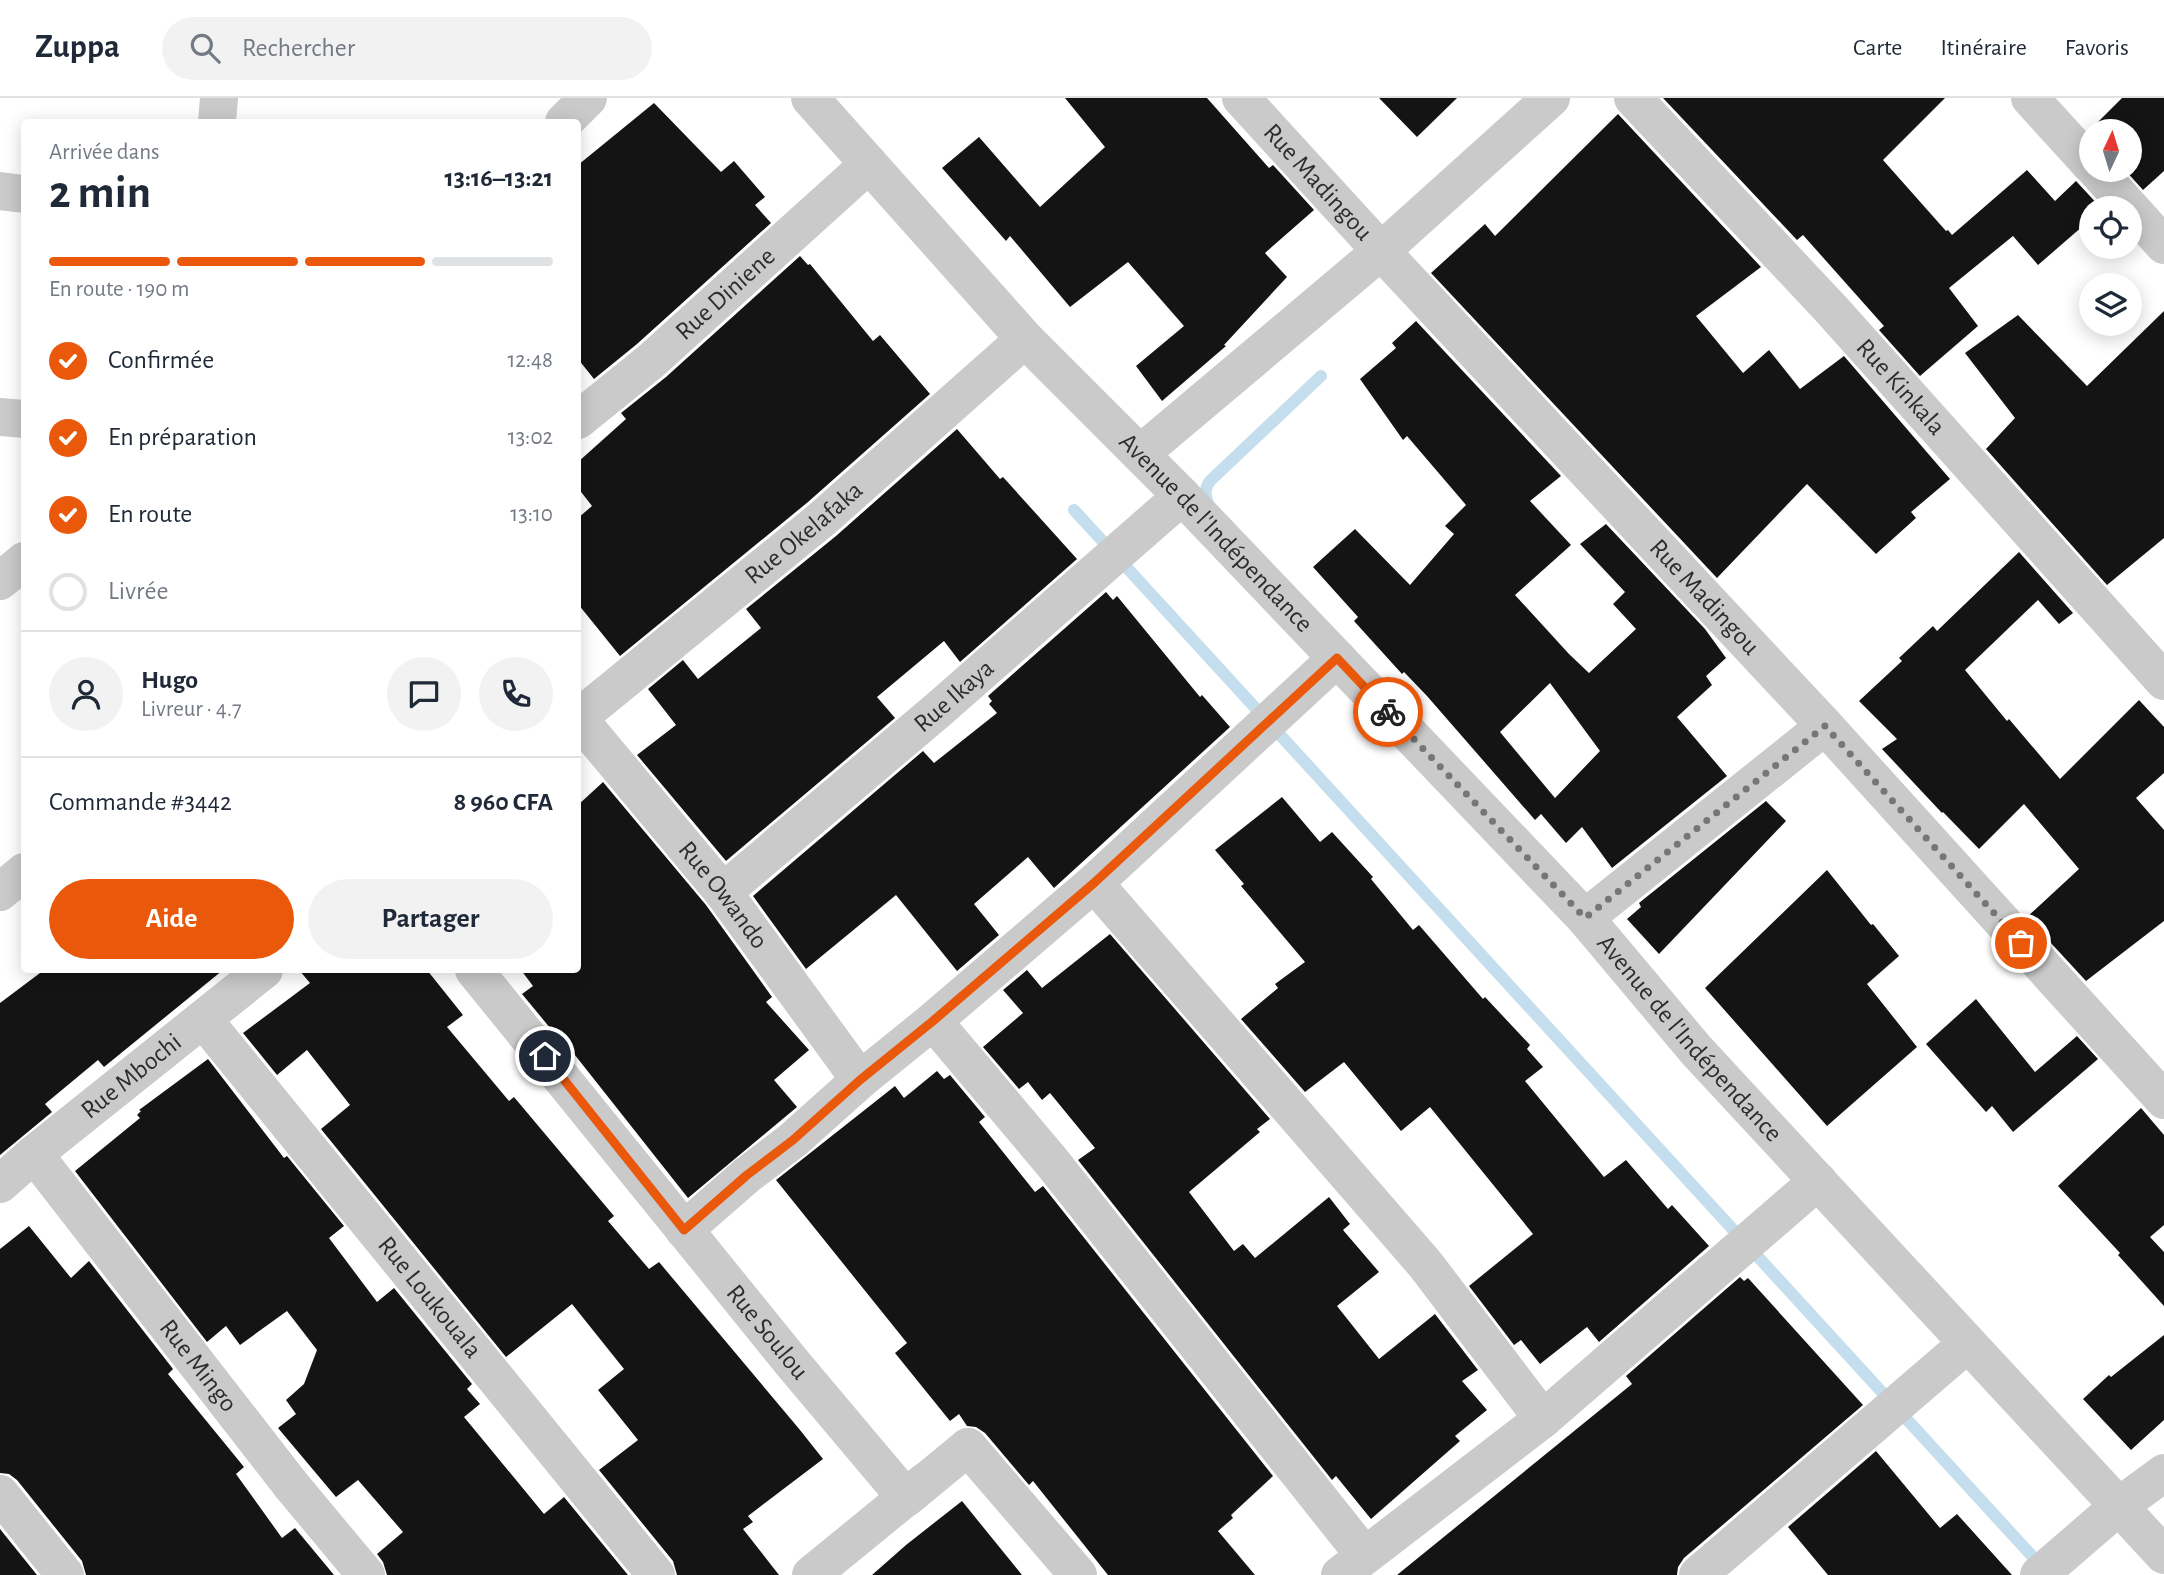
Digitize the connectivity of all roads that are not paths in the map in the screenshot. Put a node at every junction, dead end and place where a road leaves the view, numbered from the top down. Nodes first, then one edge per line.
1 (219, 98) edge
2 (588, 98) edge
3 (810, 98) edge
4 (1241, 98) edge
5 (1551, 98) edge
6 (1633, 98) edge
7 (2031, 98) edge
8 (217, 119) edge
9 (567, 119) edge
10 (2079, 152) edge
11 (869, 164) junction
12 (2107, 182) edge
13 (0, 191) edge
14 (21, 194) edge
15 (2164, 245) edge
16 (1381, 251) junction
17 (1026, 339) junction
18 (0, 417) edge
19 (581, 418) edge
20 (21, 419) edge
21 (1140, 454) junction
22 (1182, 496) junction
23 (21, 564) edge
24 (0, 581) edge
25 (1337, 658) junction
26 (2164, 681) edge
27 (581, 716) edge
28 (581, 722) edge
29 (1825, 726) junction
30 (21, 874) edge
31 (1094, 883) junction
32 (0, 892) edge
33 (723, 892) junction
34 (1585, 918) junction
35 (260, 973) edge
36 (476, 973) edge
37 (203, 1019) junction
38 (933, 1021) junction
39 (860, 1080) junction
40 (2164, 1100) edge
41 (34, 1154) junction
42 (1818, 1181) junction
43 (0, 1184) edge
44 (684, 1230) junction
45 (1967, 1344) junction
46 (1543, 1419) junction
47 (968, 1447) junction
48 (2164, 1473) edge
49 (0, 1494) edge
50 (2119, 1506) junction
51 (2164, 1555) edge
52 (1352, 1565) edge
53 (65, 1575) edge
54 (366, 1575) edge
55 (656, 1575) edge
56 (811, 1575) edge
57 (1078, 1575) edge
58 (1698, 1575) edge
59 (2039, 1575) edge

1 - 8 street
2 - 9 street
3 - 11 street, Avenue de l'Indépendance
4 - 16 street, Rue Madingou
5 - 16 street
6 - 26 street, Rue Kinkala
7 - 10 street
11 - 17 street, Avenue de l'Indépendance
11 - 19 street, Rue Diniene
12 - 15 street
13 - 14 street
16 - 21 street
16 - 29 street, Rue Madingou
17 - 21 street, Avenue de l'Indépendance
17 - 27 street, Rue Okelafaka
18 - 20 street
21 - 22 street, Avenue de l'Indépendance
22 - 25 street, Avenue de l'Indépendance
22 - 33 street, Rue Ikaya
23 - 24 street
25 - 31 street
25 - 34 street, Avenue de l'Indépendance
28 - 33 street, Rue Owando
29 - 34 street
29 - 40 street, Rue Madingou
30 - 32 street
31 - 38 street
31 - 46 street
33 - 39 street, Rue Owando
34 - 42 street, Avenue de l'Indépendance
35 - 37 street, Rue Mbochi
36 - 44 street, Rue Soulou
37 - 41 street, Rue Mbochi
37 - 55 street, Rue Loukouala
38 - 39 street
38 - 52 street
39 - 44 street
41 - 43 street, Rue Mbochi
41 - 54 street, Rue Mingo
42 - 45 street, Avenue de l'Indépendance
42 - 46 street
44 - 47 street, Rue Soulou
45 - 50 street, Avenue de l'Indépendance
45 - 58 street
46 - 52 street
47 - 56 street
47 - 57 street
48 - 50 street
49 - 53 street
50 - 51 street, Avenue de l'Indépendance
50 - 59 street

